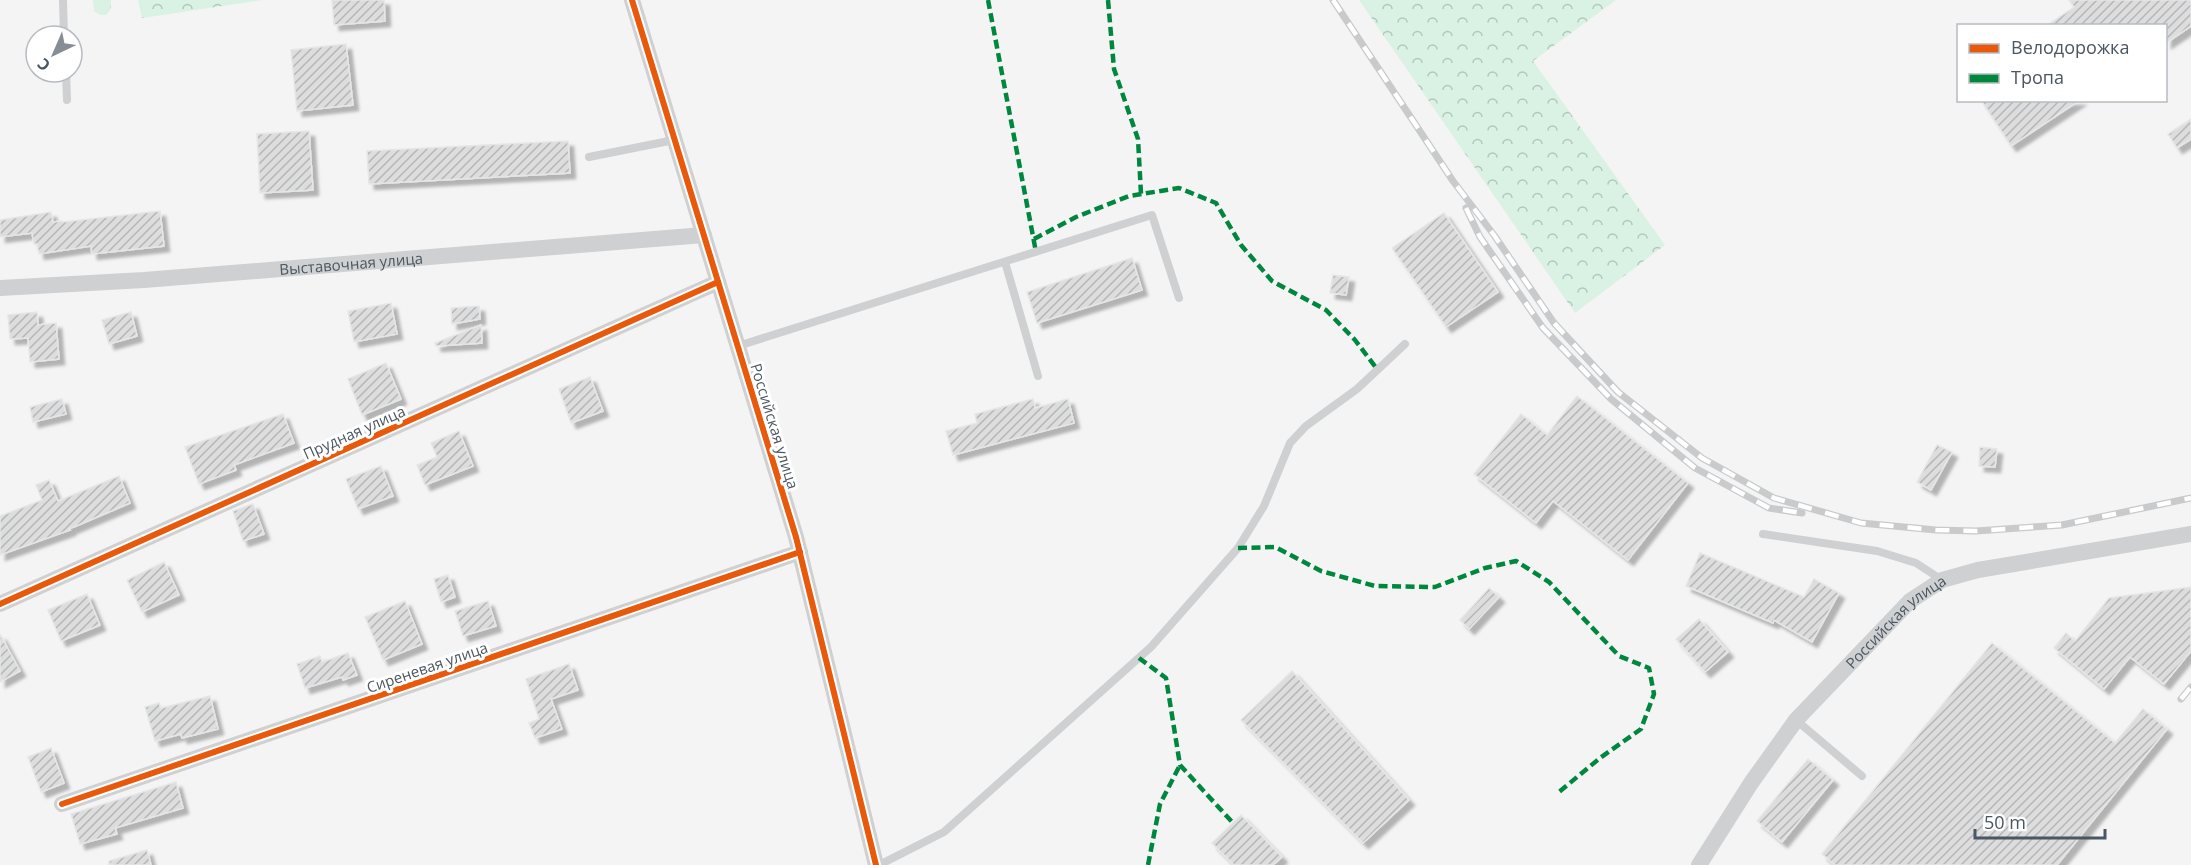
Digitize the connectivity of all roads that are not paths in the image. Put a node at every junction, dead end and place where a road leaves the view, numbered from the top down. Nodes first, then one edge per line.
1 (63, 0) edge
2 (632, 0) edge
3 (64, 24) edge
4 (67, 84) edge
5 (68, 100) dead end
6 (674, 140) junction
7 (589, 157) dead end
8 (704, 235) junction
9 (1005, 262) junction
10 (718, 282) junction
11 (0, 288) edge
12 (1179, 298) dead end
13 (1404, 344) dead end
14 (738, 346) junction
15 (1038, 376) dead end
16 (1763, 534) dead end
17 (2191, 534) edge
18 (800, 552) junction
19 (1942, 580) junction
20 (0, 604) edge
21 (1796, 720) junction
22 (1862, 776) dead end
23 (62, 804) dead end
24 (878, 865) edge
25 (1699, 865) edge

1 - 3 lane
2 - 6 street, Российская улица
4 - 5 lane
6 - 7 lane
6 - 8 street, Российская улица
8 - 10 street, Российская улица
8 - 11 street, Выставочная улица
9 - 12 lane
9 - 14 lane
9 - 15 lane
10 - 14 street, Российская улица
10 - 20 street, Прудная улица
13 - 24 lane
14 - 18 street, Российская улица
16 - 19 lane
17 - 19 street, Российская улица
18 - 23 street, Сиреневая улица
18 - 24 street, Российская улица
19 - 21 street, Российская улица
21 - 22 lane
21 - 25 street, Российская улица

